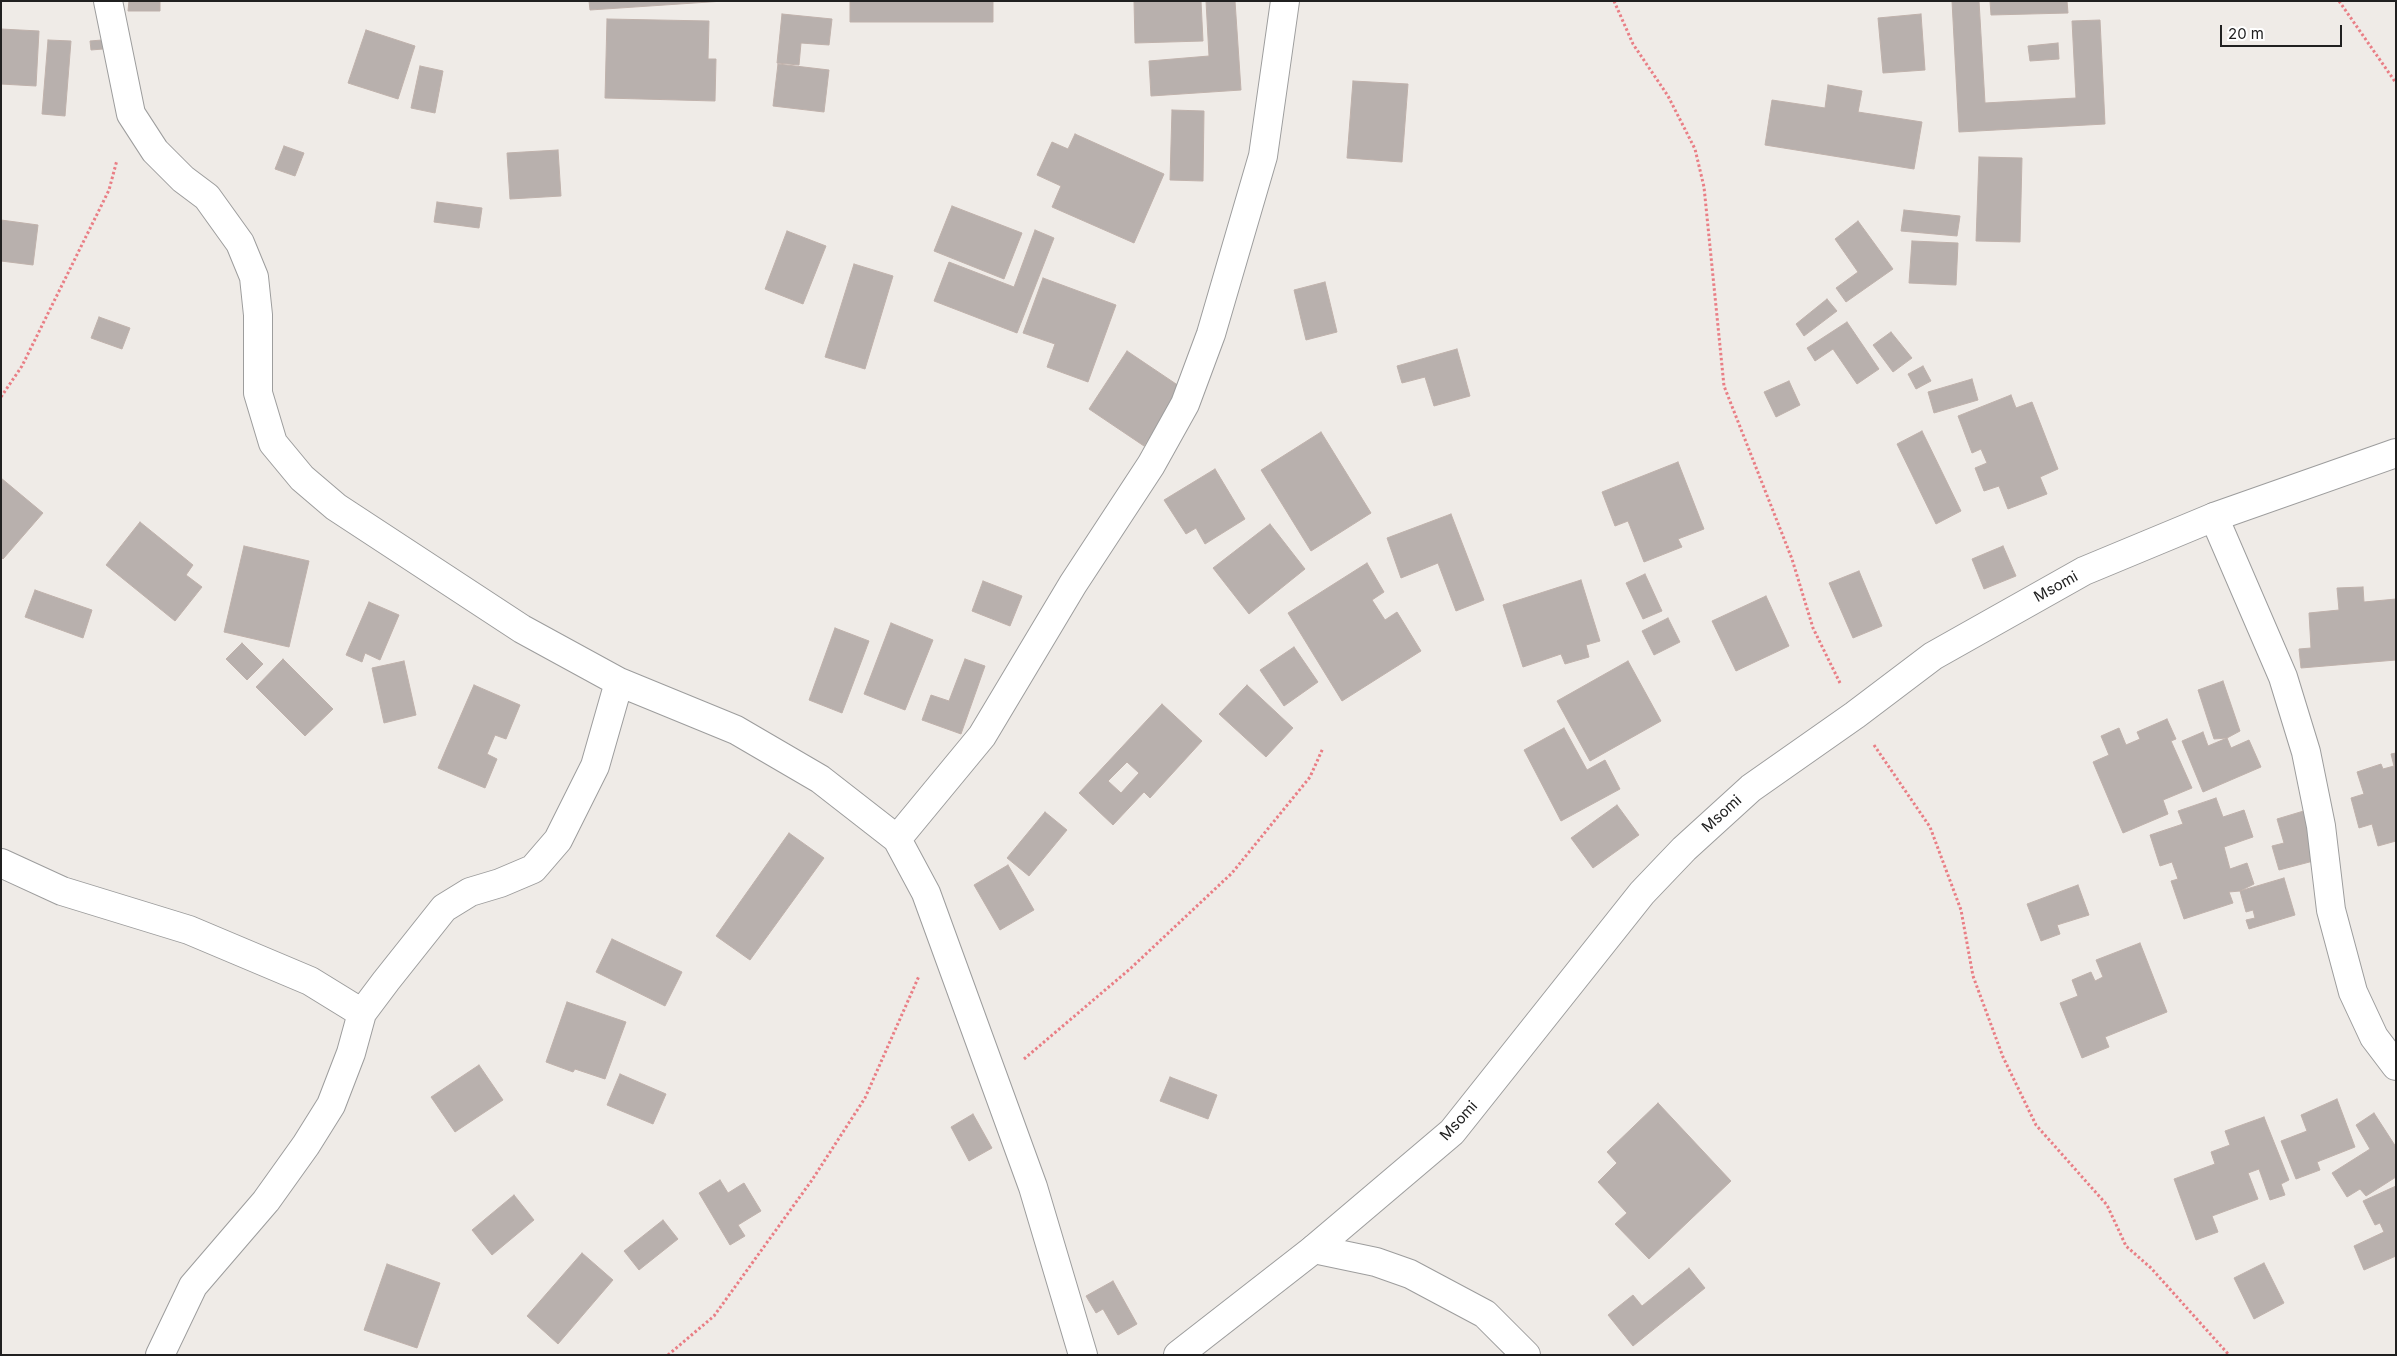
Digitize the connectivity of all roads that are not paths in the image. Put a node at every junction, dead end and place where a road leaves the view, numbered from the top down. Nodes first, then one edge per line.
1 (108, 1) edge
2 (1285, 1) edge
3 (2396, 453) edge
4 (2214, 517) junction
5 (618, 682) junction
6 (897, 839) junction
7 (1, 863) edge
8 (362, 1012) junction
9 (2396, 1066) edge
10 (1314, 1249) junction
11 (160, 1355) edge
12 (1083, 1355) edge
13 (1178, 1355) edge
14 (1526, 1355) edge

1 - 5 street
2 - 6 street
3 - 4 street, Msomi
4 - 9 street
4 - 10 street, Msomi
5 - 6 street
5 - 8 street
6 - 12 street
7 - 8 street
8 - 11 street
10 - 13 street, Msomi
10 - 14 street

